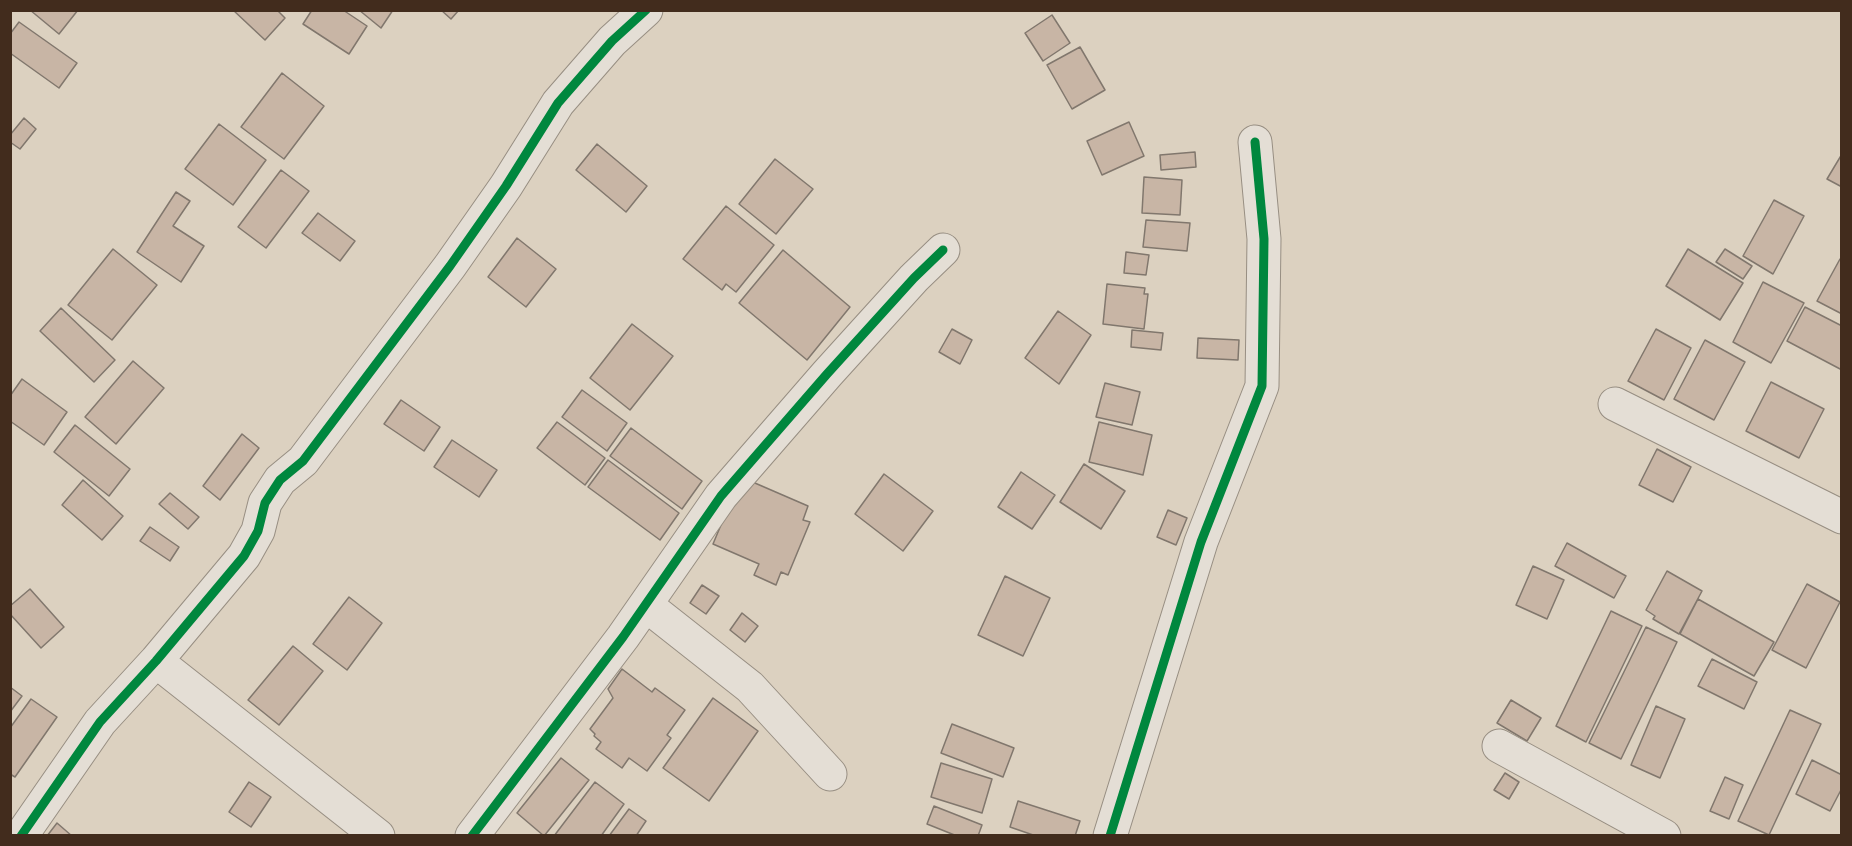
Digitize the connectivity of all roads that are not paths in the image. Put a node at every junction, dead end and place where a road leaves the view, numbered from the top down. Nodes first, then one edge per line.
1 (646, 10) edge
2 (1255, 142) dead end
3 (943, 250) dead end
4 (1615, 404) dead end
5 (1842, 517) edge
6 (646, 604) junction
7 (156, 661) junction
8 (1500, 746) dead end
9 (830, 774) dead end
10 (21, 836) edge
11 (378, 836) edge
12 (472, 836) edge
13 (1110, 836) edge
14 (1664, 836) edge

1 - 7 street
2 - 13 street
3 - 6 street
4 - 5 street
6 - 9 street
6 - 12 street
7 - 10 street
7 - 11 street
8 - 14 street

